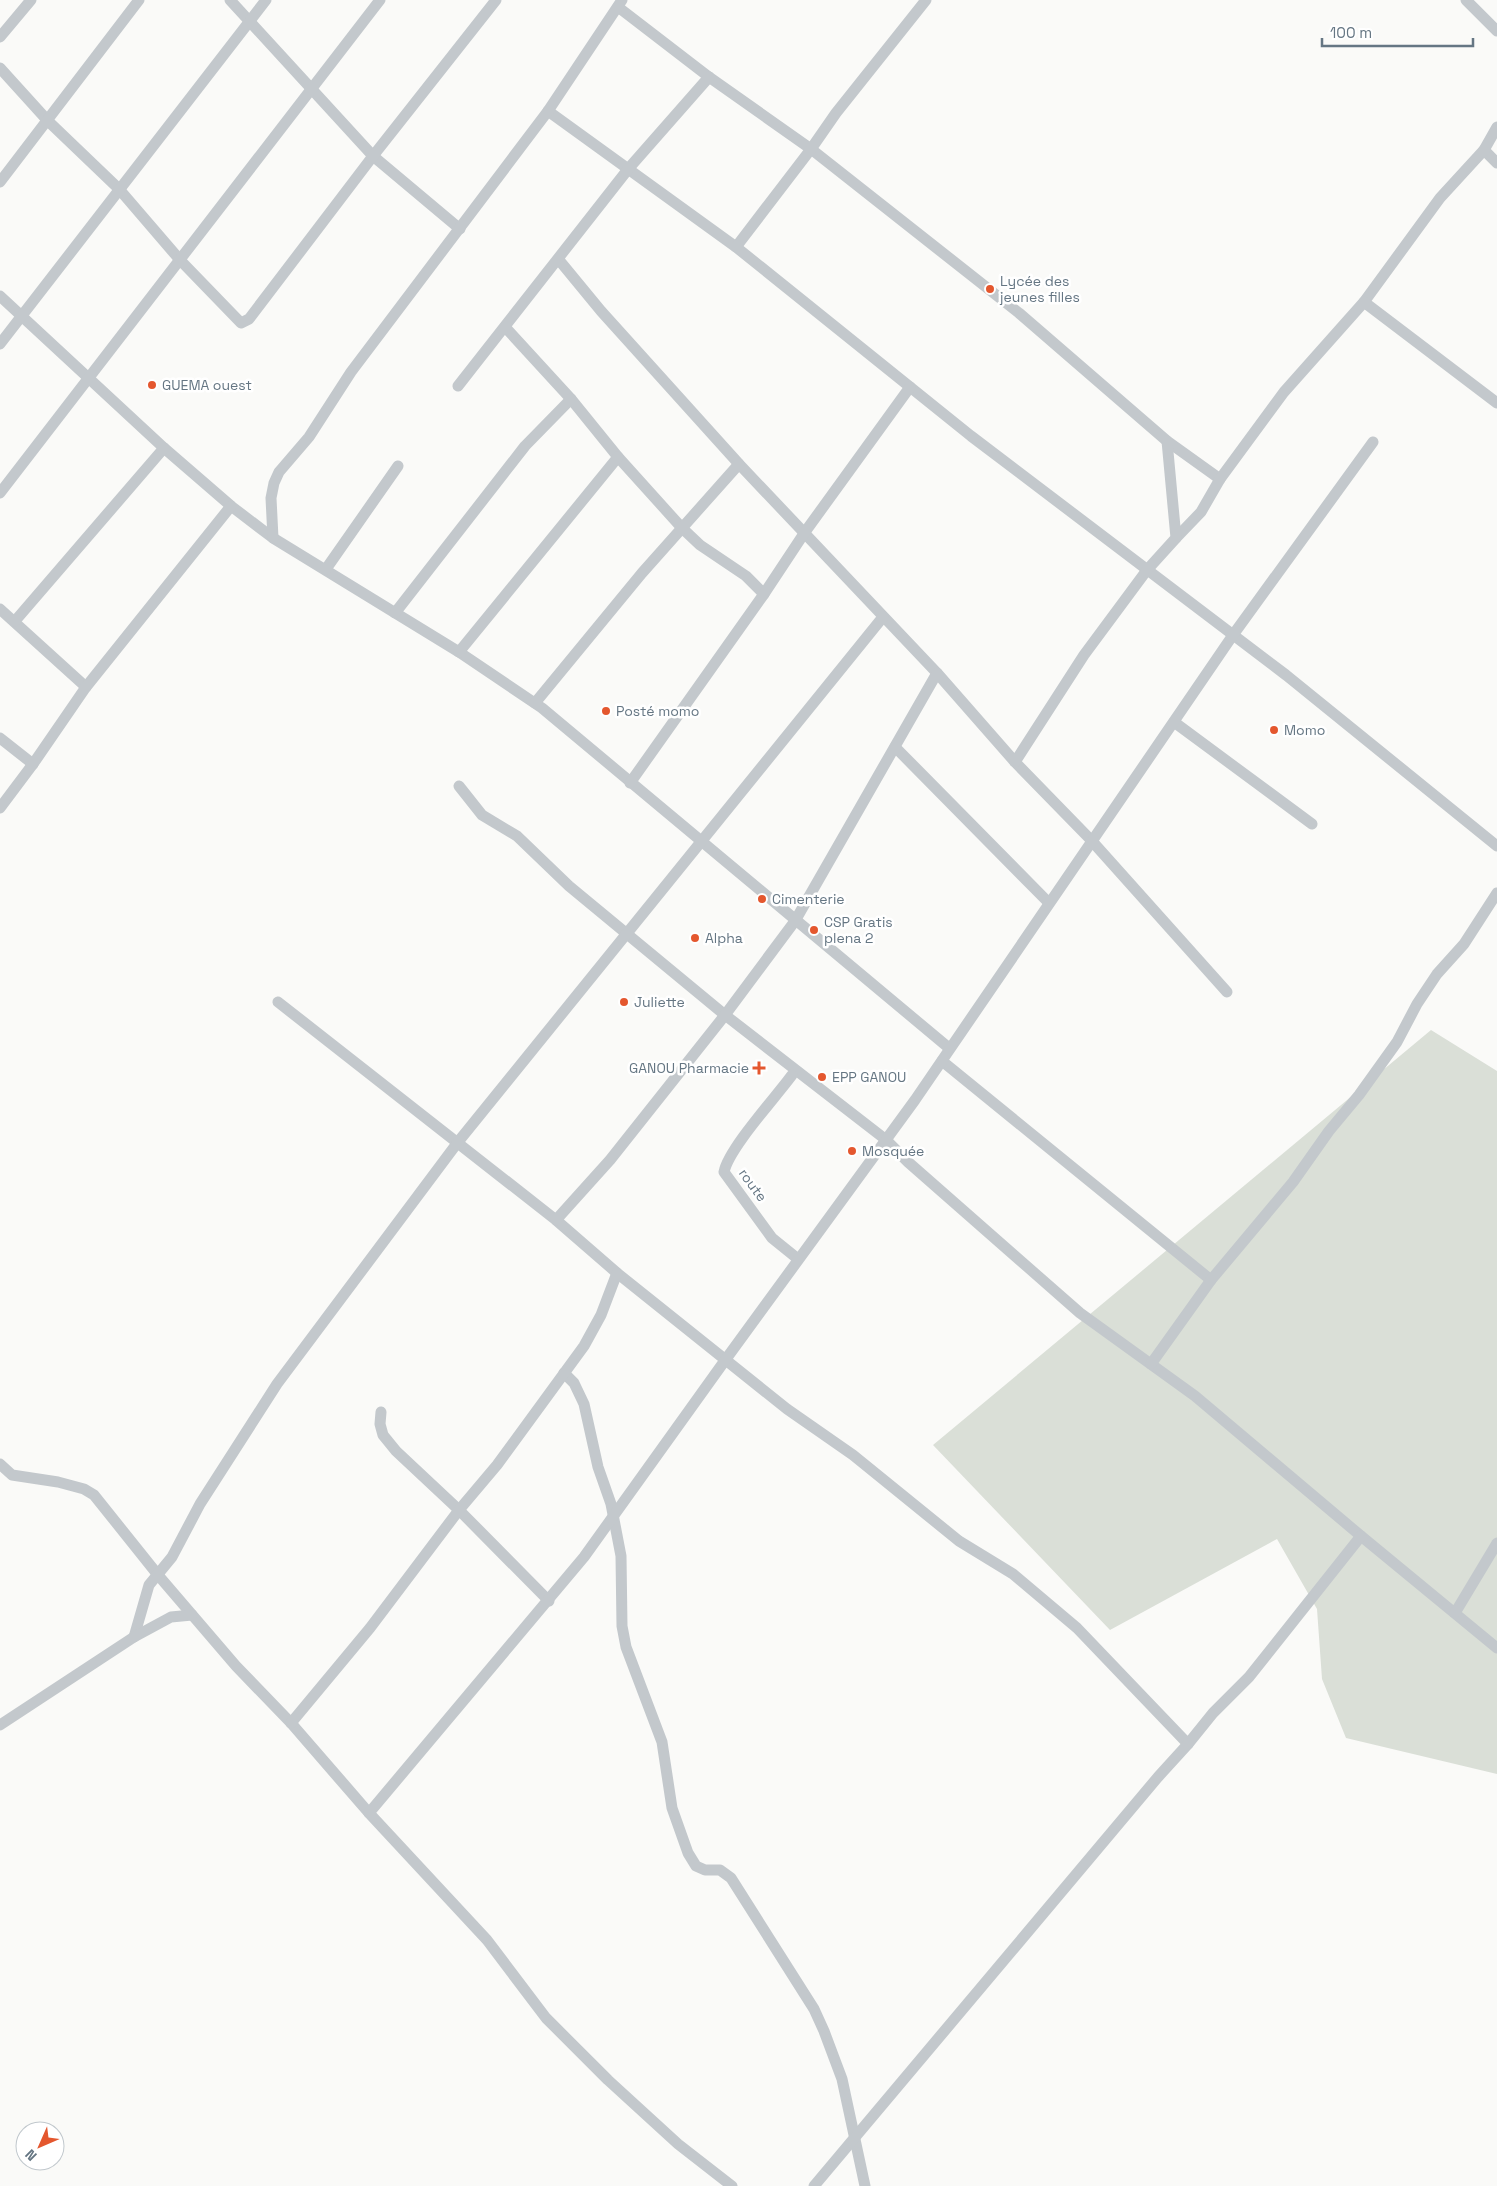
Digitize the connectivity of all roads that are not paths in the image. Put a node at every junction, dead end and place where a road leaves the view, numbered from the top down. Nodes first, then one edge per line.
1 (31, 0) edge
2 (139, 0) edge
3 (230, 0) edge
4 (266, 0) edge
5 (380, 0) edge
6 (496, 0) edge
7 (926, 0) edge
8 (1466, 0) edge
9 (620, 4) edge
10 (250, 22) junction
11 (1497, 31) edge
12 (0, 37) edge
13 (0, 68) edge
14 (709, 76) junction
15 (312, 89) junction
16 (548, 111) junction
17 (48, 120) junction
18 (1497, 127) edge
19 (811, 149) junction
20 (1484, 150) junction
21 (373, 156) junction
22 (1497, 163) edge
23 (629, 168) junction
24 (0, 182) edge
25 (119, 189) junction
26 (460, 228) junction
27 (736, 247) junction
28 (180, 260) junction
29 (559, 260) junction
30 (0, 296) edge
31 (1364, 302) junction
32 (22, 316) junction
33 (505, 327) junction
34 (0, 344) edge
35 (89, 378) junction
36 (458, 386) dead end
37 (910, 387) junction
38 (571, 399) junction
39 (1497, 403) edge
40 (1168, 441) junction
41 (1373, 442) dead end
42 (164, 448) junction
43 (618, 457) junction
44 (739, 464) junction
45 (398, 466) dead end
46 (1220, 479) junction
47 (0, 493) edge
48 (230, 506) junction
49 (682, 528) junction
50 (806, 532) junction
51 (273, 538) junction
52 (1176, 538) junction
53 (326, 569) junction
54 (1147, 570) junction
55 (764, 594) junction
56 (0, 609) edge
57 (395, 613) junction
58 (883, 617) junction
59 (15, 621) junction
60 (1232, 635) junction
61 (459, 652) junction
62 (937, 673) junction
63 (86, 687) junction
64 (536, 703) junction
65 (1174, 722) junction
66 (0, 738) edge
67 (895, 747) junction
68 (1015, 762) junction
69 (33, 764) junction
70 (630, 783) junction
71 (459, 786) dead end
72 (0, 808) edge
73 (1312, 824) dead end
74 (1091, 840) junction
75 (701, 841) junction
76 (1497, 846) edge
77 (1497, 893) edge
78 (1048, 903) junction
79 (795, 921) junction
80 (628, 933) junction
81 (1227, 992) dead end
82 (278, 1002) dead end
83 (725, 1015) junction
84 (949, 1048) junction
85 (942, 1062) junction
86 (792, 1075) dead end
87 (885, 1139) junction
88 (458, 1142) junction
89 (556, 1220) junction
90 (798, 1259) junction
91 (617, 1273) junction
92 (1211, 1280) junction
93 (726, 1359) junction
94 (1151, 1364) junction
95 (564, 1373) junction
96 (381, 1412) dead end
97 (0, 1464) edge
98 (458, 1510) junction
99 (614, 1515) junction
100 (1361, 1536) junction
101 (1497, 1543) edge
102 (158, 1575) junction
103 (548, 1601) junction
104 (1455, 1613) junction
105 (192, 1615) junction
106 (134, 1637) junction
107 (1497, 1648) edge
108 (291, 1723) junction
109 (0, 1725) edge
110 (1188, 1744) junction
111 (369, 1813) junction
112 (855, 2138) junction
113 (732, 2186) edge
114 (814, 2186) edge
115 (865, 2186) edge

1 - 12 street
2 - 17 street
3 - 10 street
4 - 10 street
5 - 15 street
6 - 21 street
7 - 19 street
8 - 11 street
9 - 14 street
9 - 16 street
10 - 15 street
10 - 25 street
13 - 17 street
14 - 19 street
14 - 23 street
15 - 21 street
15 - 28 street
16 - 23 street
16 - 26 street
17 - 24 street
17 - 25 street
18 - 20 street
19 - 27 street
19 - 40 street
20 - 22 street
20 - 31 street
21 - 26 street
21 - 28 street
23 - 27 street
23 - 29 street
25 - 28 street
25 - 32 street
26 - 51 street
27 - 37 street
28 - 35 street
29 - 33 street
29 - 44 street
30 - 32 street
31 - 39 street
31 - 46 street
32 - 34 street
32 - 35 street
33 - 36 street
33 - 38 street
35 - 42 street
35 - 47 street
37 - 50 street
37 - 54 street
38 - 43 street
38 - 57 street
40 - 46 street
40 - 52 street
41 - 60 street
42 - 48 street
42 - 59 street
43 - 49 street
43 - 61 street
44 - 49 street
44 - 50 street
45 - 53 street
46 - 52 street
48 - 51 street
48 - 63 street
49 - 55 street
49 - 64 street
50 - 55 street
50 - 58 street
51 - 53 street
52 - 54 street
53 - 57 street
54 - 60 street
54 - 68 street
55 - 70 street
56 - 59 street
57 - 61 street
58 - 62 street
58 - 75 street
59 - 63 street
60 - 65 street
60 - 76 street
61 - 64 street
62 - 67 street
62 - 68 street
63 - 69 street
64 - 70 street
65 - 73 street
65 - 74 street
66 - 69 street
67 - 78 street
67 - 79 street
68 - 74 street
69 - 72 street
70 - 75 street
71 - 80 street
74 - 78 street
74 - 81 street
75 - 79 street
75 - 80 street
77 - 92 street
78 - 84 street
79 - 83 street
79 - 84 street
80 - 83 street
80 - 88 street
82 - 88 street
83 - 87 street
83 - 89 street
84 - 85 street
85 - 87 street
85 - 92 street
86 - 90 street, route
87 - 90 street
87 - 94 street
88 - 89 street
88 - 102 street
89 - 91 street
90 - 93 street
91 - 93 street
91 - 95 street
92 - 94 street
93 - 99 street
93 - 110 street
94 - 100 street
95 - 98 street
95 - 99 street
96 - 98 street
97 - 102 street
98 - 103 street
98 - 108 street
99 - 103 street
99 - 112 street
100 - 104 street
100 - 110 street
101 - 104 street
102 - 105 street
102 - 106 street
103 - 111 street
104 - 107 street
105 - 106 street
105 - 108 street
106 - 109 street
108 - 111 street
110 - 112 street
111 - 113 street
112 - 114 street
112 - 115 street

